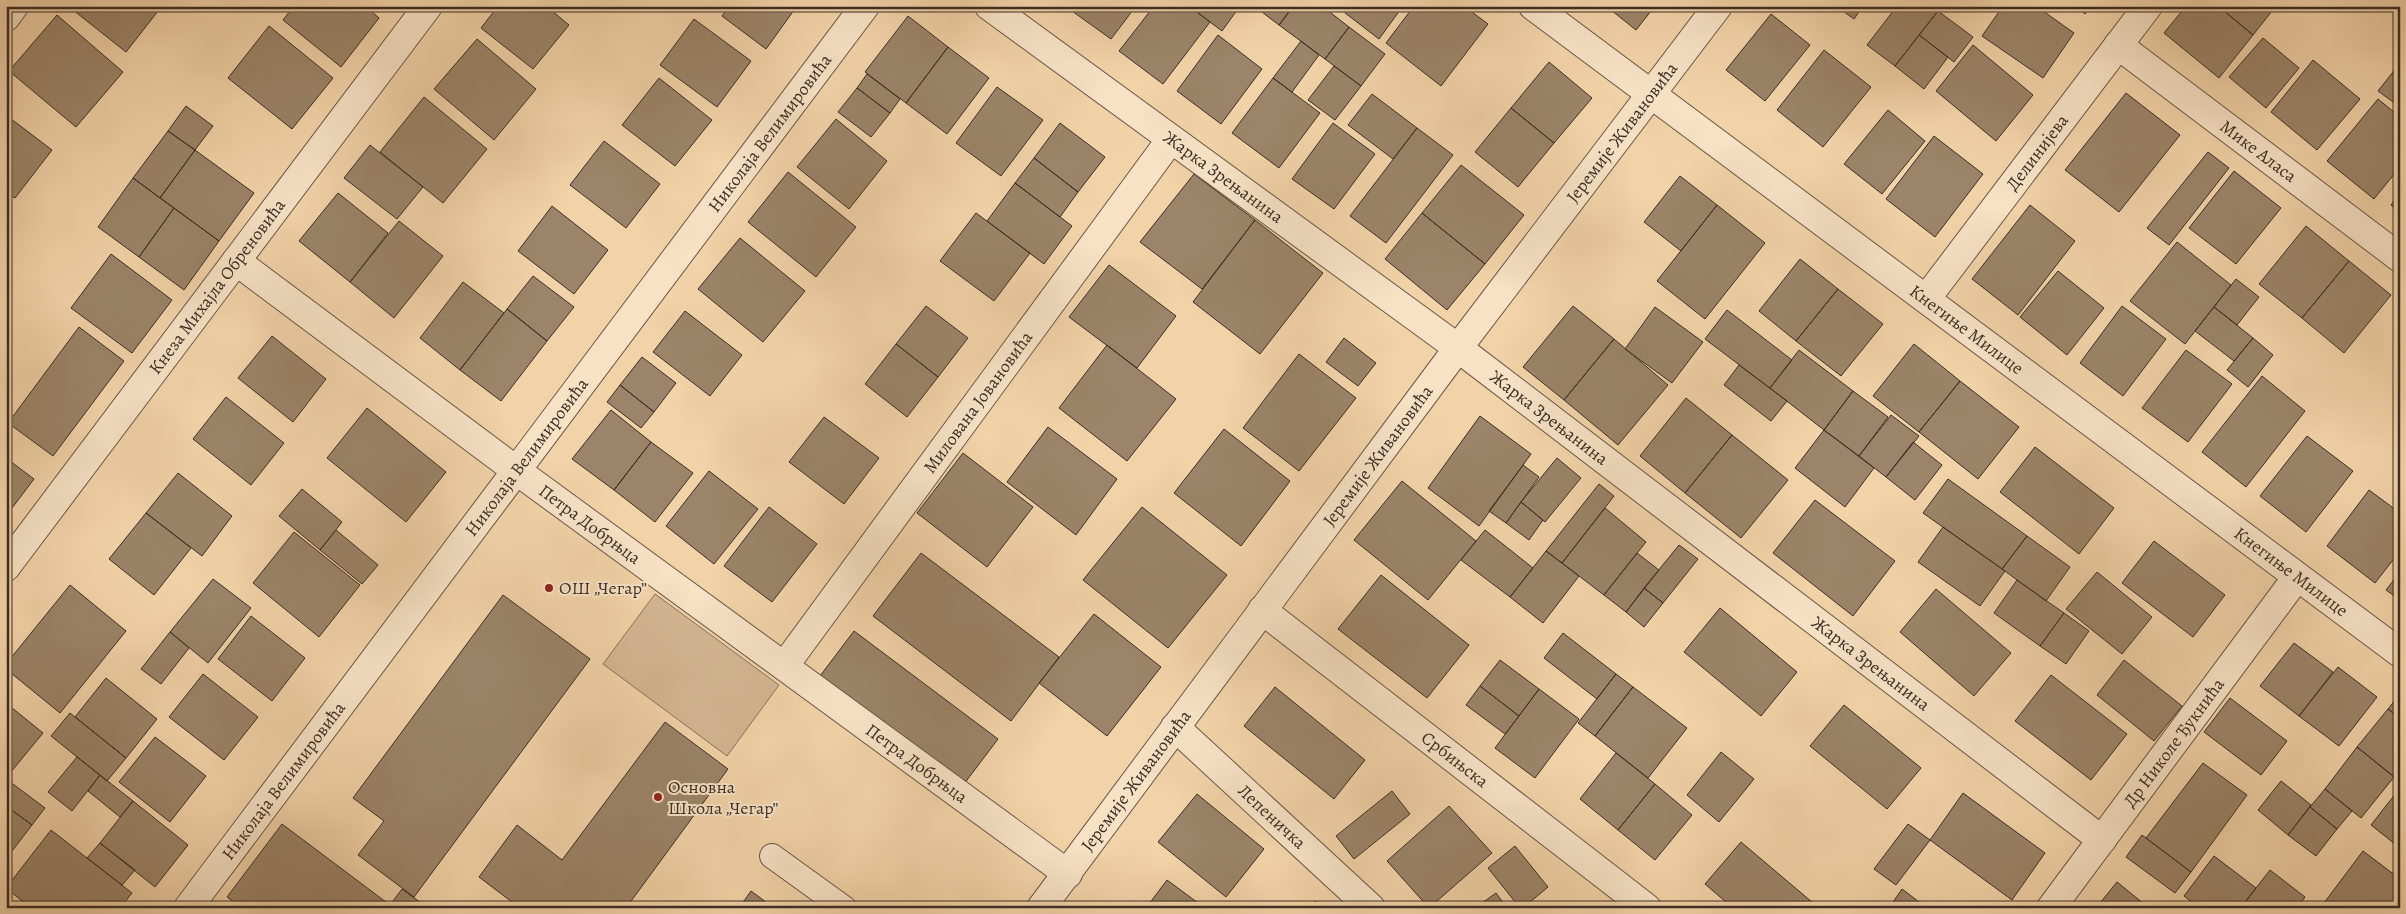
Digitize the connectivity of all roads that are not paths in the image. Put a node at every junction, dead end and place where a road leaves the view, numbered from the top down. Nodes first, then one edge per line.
1 (14, 6) edge
2 (428, 6) edge
3 (865, 6) edge
4 (988, 6) edge
5 (1533, 6) edge
6 (1718, 6) edge
7 (2148, 6) edge
8 (6, 17) edge
9 (2118, 45) junction
10 (1650, 95) junction
11 (1171, 139) junction
12 (2400, 258) edge
13 (236, 261) junction
14 (1926, 299) junction
15 (1458, 348) junction
16 (517, 471) junction
17 (6, 567) edge
18 (2297, 577) junction
19 (1262, 610) junction
20 (2400, 653) edge
21 (785, 665) junction
22 (1175, 727) junction
23 (2102, 840) junction
24 (772, 856) dead end
25 (1068, 874) junction
26 (188, 908) edge
27 (844, 908) edge
28 (1041, 908) edge
29 (1371, 908) edge
30 (1648, 908) edge
31 (2050, 908) edge

1 - 8 street
2 - 13 street, Кнеза Михајла Обреновића
3 - 16 street, Николаја Велимировића
4 - 11 street, Жарка Зрењанина
5 - 10 street, Кнегиње Милице
6 - 10 street, Јеремије Живановића
7 - 9 street, Делинијева
9 - 12 street, Мике Аласа
9 - 14 street, Делинијева
10 - 14 street, Кнегиње Милице
10 - 15 street, Јеремије Живановића
11 - 15 street, Жарка Зрењанина
11 - 21 street, Милована Јовановића
13 - 16 street, Петра Добрњца
13 - 17 street, Кнеза Михајла Обреновића
14 - 18 street, Кнегиње Милице
15 - 19 street, Јеремије Живановића
15 - 23 street, Жарка Зрењанина
16 - 21 street, Петра Добрњца
16 - 26 street, Николаја Велимировића
18 - 20 street, Кнегиње Милице
18 - 23 street, Др Николе Ђукнића
19 - 22 street, Јеремије Живановића
19 - 30 street, Србињска
21 - 25 street, Петра Добрњца
22 - 25 street, Јеремије Живановића
22 - 29 street, Лепеничка
23 - 31 street, Др Николе Ђукнића
24 - 27 lane
25 - 28 street, Јеремије Живановића

